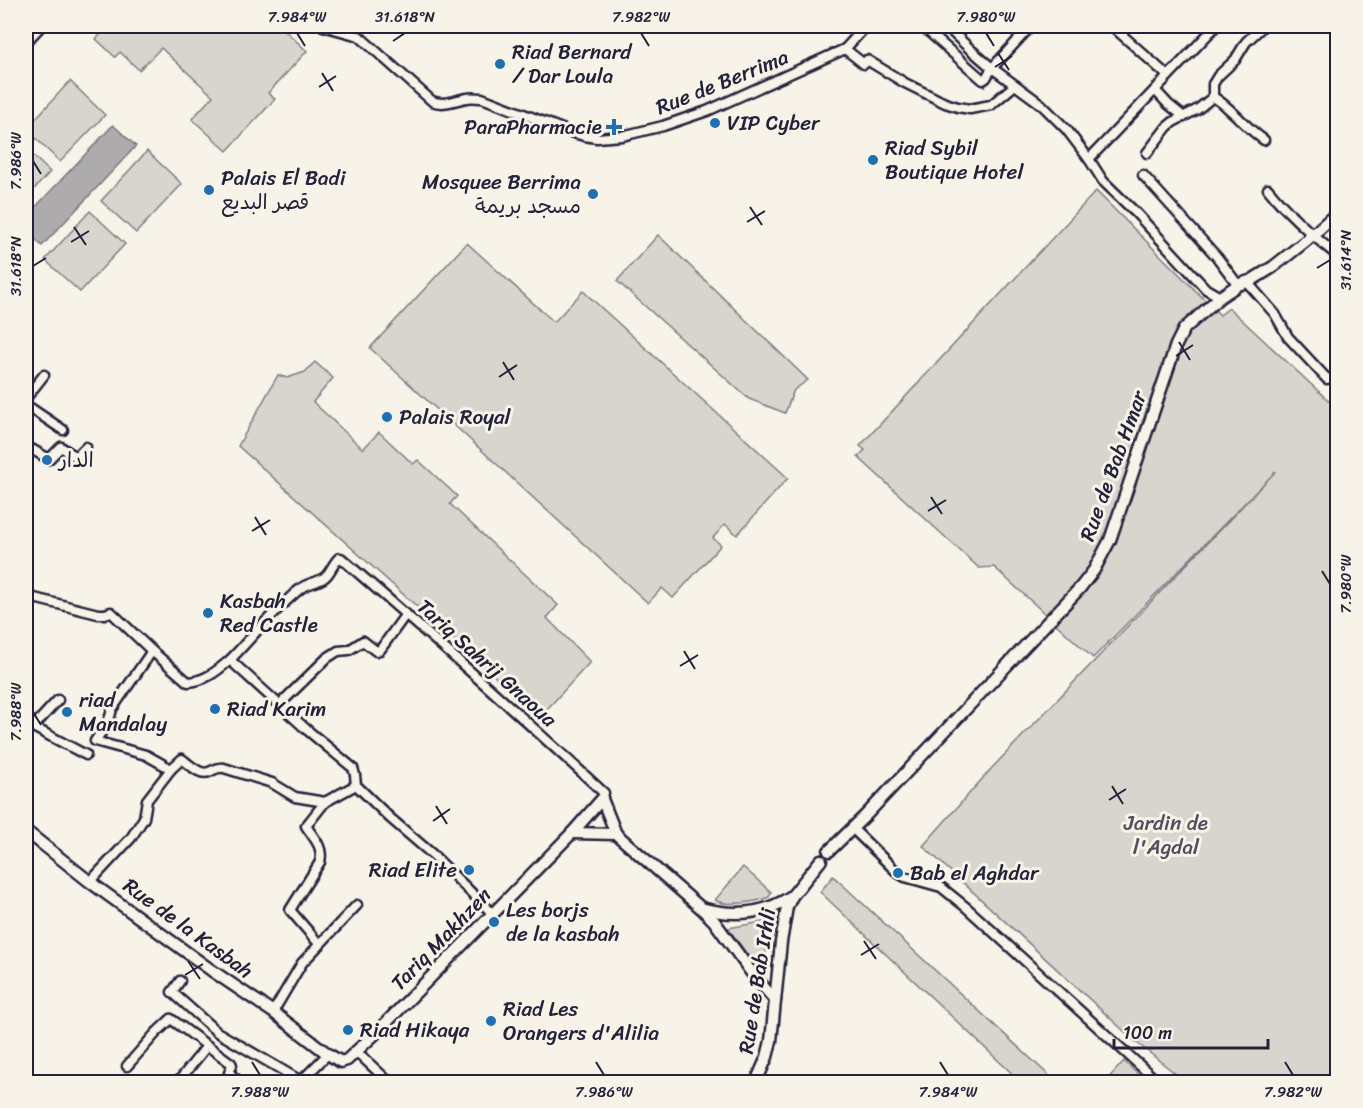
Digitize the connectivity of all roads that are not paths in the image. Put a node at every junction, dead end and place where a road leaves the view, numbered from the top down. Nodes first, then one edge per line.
1 (41, 26) edge
2 (323, 26) edge
3 (866, 26) edge
4 (922, 26) edge
5 (946, 26) edge
6 (1031, 26) edge
7 (1112, 26) edge
8 (1216, 26) edge
9 (1263, 26) edge
10 (26, 42) edge
11 (845, 49) junction
12 (992, 68) junction
13 (1168, 76) junction
14 (1015, 85) junction
15 (1155, 90) junction
16 (1213, 97) junction
17 (1184, 117) junction
18 (1264, 140) dead end
19 (1147, 153) dead end
20 (1089, 159) junction
21 (1143, 175) dead end
22 (1268, 189) dead end
23 (1337, 215) edge
24 (1312, 235) junction
25 (1338, 256) edge
26 (1243, 284) junction
27 (1220, 297) junction
28 (44, 375) dead end
29 (1338, 376) edge
30 (26, 398) edge
31 (26, 405) edge
32 (63, 430) dead end
33 (26, 446) edge
34 (86, 447) dead end
35 (26, 596) edge
36 (406, 614) junction
37 (152, 651) junction
38 (230, 660) junction
39 (58, 700) dead end
40 (279, 705) junction
41 (26, 718) edge
42 (33, 727) junction
43 (86, 755) dead end
44 (171, 769) junction
45 (356, 785) junction
46 (602, 799) junction
47 (325, 802) junction
48 (852, 828) junction
49 (26, 831) edge
50 (572, 833) junction
51 (616, 834) junction
52 (829, 851) dead end
53 (821, 860) dead end
54 (90, 882) junction
55 (792, 896) junction
56 (357, 905) dead end
57 (701, 908) junction
58 (493, 914) junction
59 (320, 945) junction
60 (180, 981) dead end
61 (775, 1000) junction
62 (273, 1012) junction
63 (207, 1046) junction
64 (357, 1052) junction
65 (328, 1054) junction
66 (127, 1066) dead end
67 (300, 1082) edge
68 (178, 1083) edge
69 (240, 1083) edge
70 (389, 1083) edge
71 (756, 1083) edge
72 (1158, 1083) edge

1 - 10 street
2 - 11 street, Rue de Berrima
3 - 11 street, Rue de Berrima
4 - 12 street
5 - 12 street
6 - 12 street
7 - 13 street
8 - 13 street
9 - 16 street
11 - 14 street
12 - 14 street
13 - 15 street
14 - 20 street
15 - 17 street
15 - 20 street
16 - 17 street
16 - 18 street
17 - 19 street
20 - 27 street
21 - 26 street
22 - 24 street
23 - 24 main road, Rue de Bab Hmar
24 - 25 street
24 - 26 main road, Rue de Bab Hmar
26 - 27 main road, Rue de Bab Hmar
26 - 29 street
27 - 48 main road, Rue de Bab Hmar
28 - 30 street
31 - 32 street
33 - 34 street
35 - 37 street
36 - 38 street, Tariq Sahrij Gnaoua
36 - 40 street
36 - 46 street, Tariq Sahrij Gnaoua
37 - 38 street
37 - 44 street
38 - 40 street
39 - 42 street
40 - 45 street
41 - 42 street
42 - 43 street
44 - 47 street
44 - 54 street
45 - 47 street
45 - 58 street
46 - 50 main road, Tariq Makhzen
46 - 51 main road
47 - 59 street
48 - 52 main road, Rue de Bab Hmar
48 - 72 street
49 - 54 main road, Rue de la Kasbah
50 - 51 main road
50 - 58 main road, Tariq Makhzen
51 - 57 main road
53 - 55 main road, Rue de Bab Irhli
54 - 62 main road, Rue de la Kasbah
55 - 57 main road
55 - 61 main road, Rue de Bab Irhli
56 - 59 street
57 - 61 main road
58 - 64 main road, Tariq Makhzen
59 - 62 street
60 - 67 street
61 - 71 main road, Rue de Bab Irhli
62 - 65 main road, Rue de la Kasbah
63 - 66 street
63 - 68 street
63 - 69 street
64 - 65 main road
64 - 70 street
65 - 67 street

